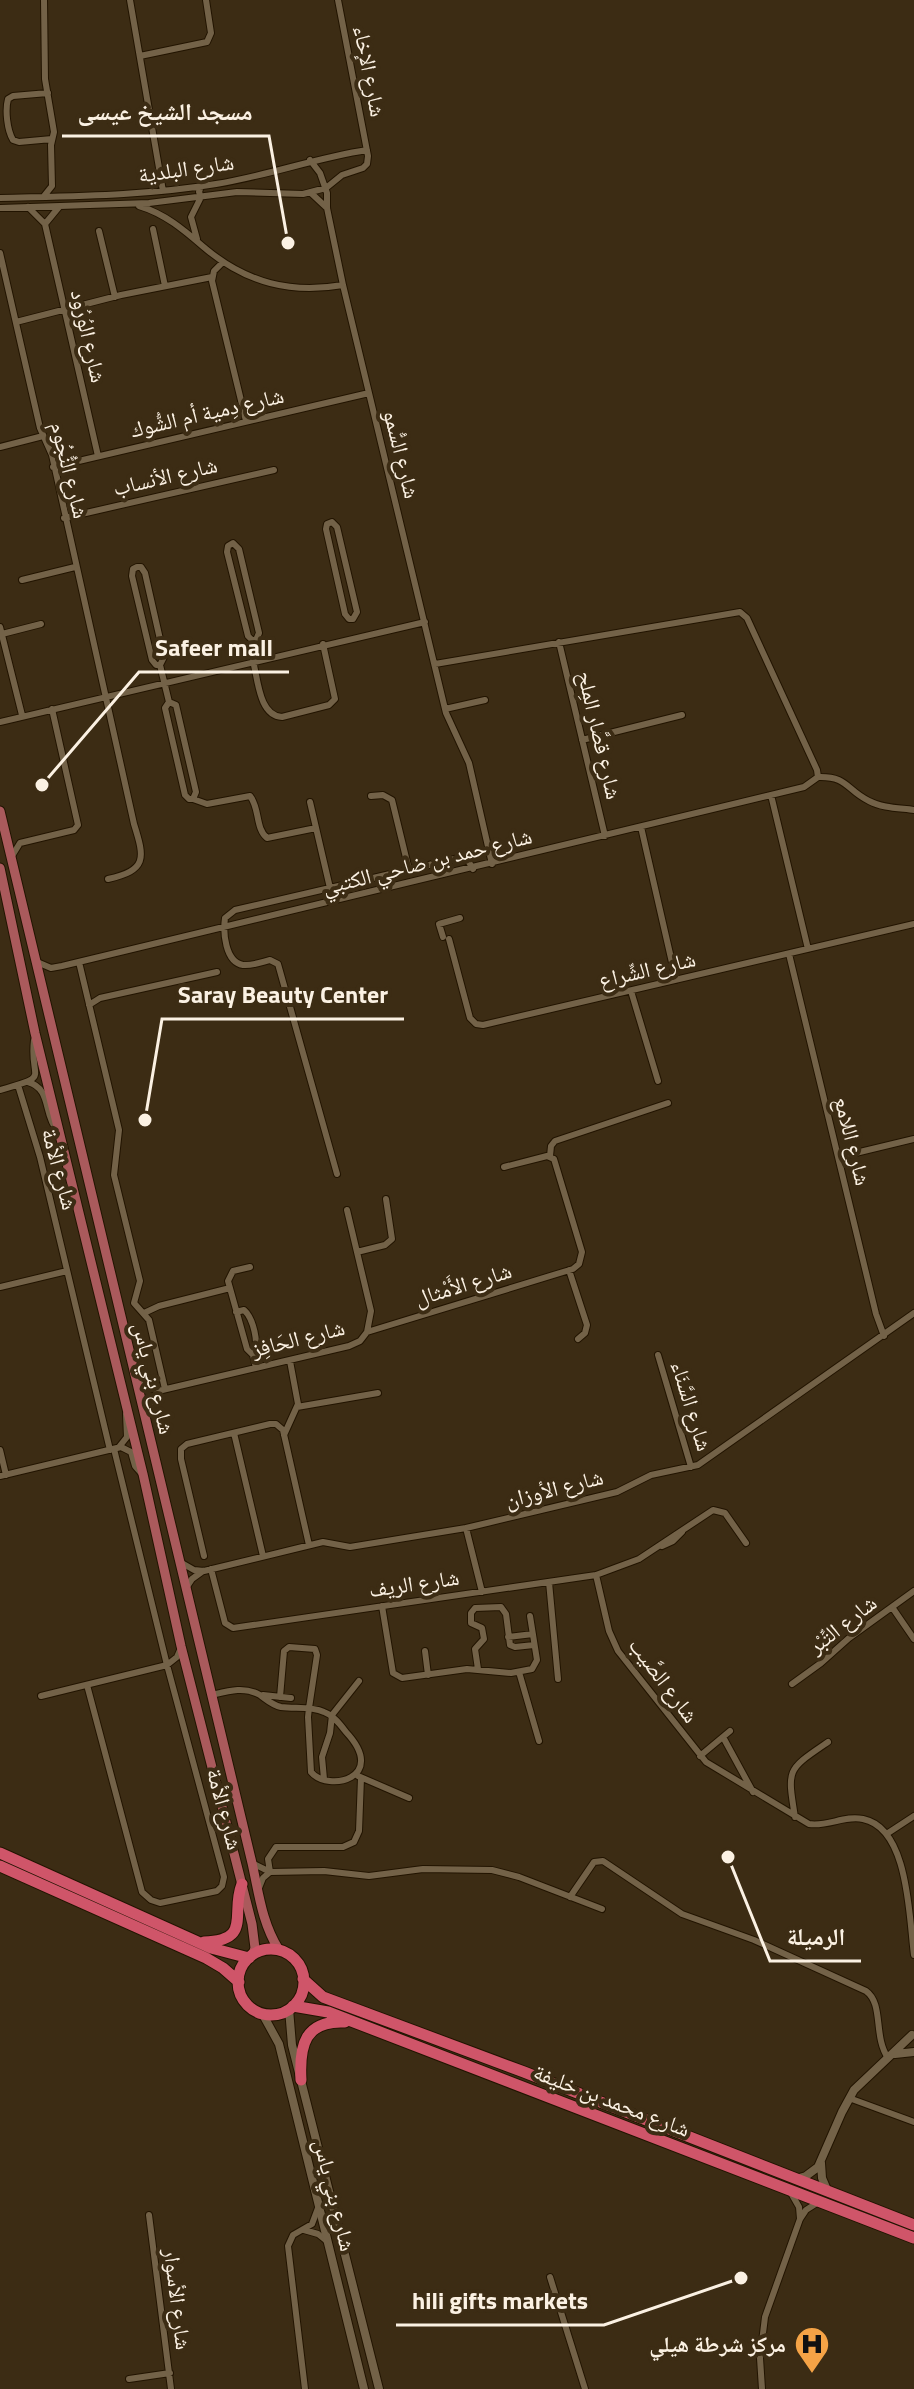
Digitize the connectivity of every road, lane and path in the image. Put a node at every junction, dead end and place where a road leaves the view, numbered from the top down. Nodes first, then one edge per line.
1 (44, 0) edge
2 (130, 0) edge
3 (206, 0) edge
4 (338, 0) edge
5 (140, 56) junction
6 (48, 93) junction
7 (52, 139) junction
8 (367, 150) junction
9 (310, 160) junction
10 (52, 186) junction
11 (201, 186) junction
12 (326, 188) junction
13 (163, 191) junction
14 (148, 193) junction
15 (311, 193) junction
16 (62, 196) junction
17 (43, 197) junction
18 (201, 197) junction
19 (0, 198) edge
20 (149, 203) junction
21 (132, 204) junction
22 (28, 207) junction
23 (59, 207) junction
24 (0, 208) edge
25 (327, 208) junction
26 (45, 224) junction
27 (153, 229) dead end
28 (99, 231) dead end
29 (199, 242) junction
30 (0, 253) edge
31 (223, 262) junction
32 (212, 277) junction
33 (343, 285) junction
34 (165, 286) junction
35 (115, 297) junction
36 (65, 309) junction
37 (16, 322) junction
38 (369, 393) junction
39 (246, 421) junction
40 (43, 436) junction
41 (0, 447) edge
42 (98, 456) junction
43 (53, 467) junction
44 (274, 470) dead end
45 (64, 518) junction
46 (75, 567) junction
47 (22, 580) dead end
48 (353, 619) junction
49 (425, 622) junction
50 (41, 624) dead end
51 (1, 630) edge
52 (357, 637) junction
53 (256, 640) junction
54 (559, 642) junction
55 (323, 644) junction
56 (257, 660) junction
57 (435, 664) junction
58 (160, 665) junction
59 (164, 682) junction
60 (105, 696) junction
61 (485, 700) dead end
62 (169, 702) junction
63 (52, 709) junction
64 (445, 709) junction
65 (22, 715) junction
66 (682, 715) dead end
67 (2, 721) edge
68 (582, 740) junction
69 (813, 765) junction
70 (818, 777) junction
71 (810, 783) junction
72 (771, 795) junction
73 (371, 796) dead end
74 (193, 799) junction
75 (310, 802) dead end
76 (914, 810) edge
77 (0, 811) edge
78 (641, 827) junction
79 (316, 828) junction
80 (605, 836) junction
81 (11, 859) junction
82 (492, 864) junction
83 (0, 868) edge
84 (473, 869) junction
85 (409, 870) junction
86 (108, 879) dead end
87 (330, 888) junction
88 (460, 918) dead end
89 (914, 924) edge
90 (224, 928) junction
91 (808, 949) junction
92 (789, 954) junction
93 (37, 962) junction
94 (79, 962) junction
95 (51, 968) junction
96 (217, 972) dead end
97 (676, 980) junction
98 (42, 984) junction
99 (86, 991) junction
100 (631, 991) junction
101 (100, 998) junction
102 (89, 1005) junction
103 (30, 1008) junction
104 (49, 1017) junction
105 (35, 1033) junction
106 (658, 1081) dead end
107 (28, 1082) junction
108 (18, 1085) junction
109 (0, 1090) edge
110 (668, 1103) dead end
111 (59, 1130) junction
112 (914, 1139) edge
113 (550, 1156) junction
114 (839, 1157) junction
115 (504, 1167) dead end
116 (337, 1174) dead end
117 (386, 1199) dead end
118 (347, 1210) dead end
119 (357, 1252) junction
120 (250, 1267) dead end
121 (569, 1270) junction
122 (67, 1271) junction
123 (0, 1287) edge
124 (230, 1288) junction
125 (236, 1312) junction
126 (144, 1313) junction
127 (914, 1314) edge
128 (367, 1332) junction
129 (884, 1336) junction
130 (578, 1339) dead end
131 (253, 1355) junction
132 (658, 1355) dead end
133 (290, 1361) junction
134 (256, 1368) junction
135 (137, 1382) junction
136 (161, 1390) junction
137 (378, 1393) dead end
138 (297, 1407) junction
139 (127, 1409) junction
140 (145, 1417) junction
141 (234, 1433) junction
142 (284, 1435) junction
143 (114, 1449) junction
144 (0, 1450) edge
145 (691, 1467) junction
146 (143, 1474) junction
147 (3, 1476) edge
148 (466, 1528) junction
149 (746, 1543) dead end
150 (309, 1545) junction
151 (204, 1556) dead end
152 (263, 1556) junction
153 (180, 1562) junction
154 (208, 1570) junction
155 (596, 1575) junction
156 (549, 1582) junction
157 (186, 1588) junction
158 (914, 1591) edge
159 (482, 1592) junction
160 (382, 1606) junction
161 (892, 1607) junction
162 (530, 1616) dead end
163 (533, 1634) junction
164 (508, 1637) junction
165 (914, 1639) edge
166 (534, 1645) junction
167 (181, 1646) junction
168 (425, 1651) dead end
169 (167, 1665) junction
170 (478, 1669) junction
171 (519, 1672) junction
172 (428, 1675) junction
173 (558, 1679) dead end
174 (359, 1681) dead end
175 (792, 1684) dead end
176 (87, 1685) junction
177 (212, 1695) junction
178 (259, 1695) junction
179 (41, 1696) dead end
180 (280, 1697) junction
181 (291, 1698) dead end
182 (309, 1708) junction
183 (332, 1715) junction
184 (730, 1731) dead end
185 (723, 1737) junction
186 (539, 1741) dead end
187 (828, 1742) dead end
188 (700, 1756) junction
189 (358, 1776) junction
190 (324, 1779) junction
191 (753, 1792) junction
192 (409, 1798) dead end
193 (914, 1816) edge
194 (795, 1817) junction
195 (888, 1833) junction
196 (0, 1853) edge
197 (252, 1863) junction
198 (0, 1866) edge
199 (270, 1872) junction
200 (242, 1884) junction
201 (258, 1891) junction
202 (570, 1897) junction
203 (602, 1909) dead end
204 (200, 1943) junction
205 (279, 1950) junction
206 (914, 1955) edge
207 (251, 1956) junction
208 (303, 1979) junction
209 (239, 1982) junction
210 (291, 2007) junction
211 (262, 2013) junction
212 (354, 2022) junction
213 (913, 2033) edge
214 (914, 2050) edge
215 (889, 2057) junction
216 (301, 2080) junction
217 (849, 2098) junction
218 (914, 2122) edge
219 (820, 2163) junction
220 (788, 2184) junction
221 (824, 2197) junction
222 (318, 2202) junction
223 (149, 2215) dead end
224 (800, 2219) junction
225 (914, 2225) edge
226 (304, 2230) junction
227 (914, 2238) edge
228 (328, 2242) junction
229 (550, 2277) dead end
230 (170, 2373) junction
231 (129, 2379) dead end
232 (171, 2389) edge
233 (305, 2389) edge
234 (364, 2389) edge
235 (379, 2389) edge
236 (585, 2389) edge
237 (762, 2389) edge

1 - 6 street
2 - 5 street
3 - 5 street
4 - 8 street, شارع الإخاء
5 - 13 street
6 - 7 street
6 - 7 street
7 - 10 street
8 - 9 street, شارع البلدية
8 - 12 street, شارع البلدية
9 - 11 street, شارع البلدية
9 - 12 street, شارع السُّمو
10 - 16 street
10 - 17 street
11 - 13 street, شارع البلدية
11 - 18 street
12 - 15 street, شارع البلدية
12 - 25 street, شارع السُّمو
13 - 14 street, شارع البلدية
14 - 16 street, شارع البلدية
14 - 20 street
15 - 18 street, شارع البلدية
15 - 25 street
16 - 17 street, شارع البلدية
17 - 19 street, شارع البلدية
18 - 20 street, شارع البلدية
18 - 29 street
20 - 21 street, شارع البلدية
21 - 23 street, شارع البلدية
21 - 29 street
22 - 23 street, شارع البلدية
22 - 24 street, شارع البلدية
22 - 26 street
23 - 26 street
25 - 33 street, شارع السُّمو
26 - 36 street, شارع الوُرُود
27 - 34 street
28 - 35 street
29 - 31 street
30 - 37 street, شارع النُّجُوم
31 - 32 street
31 - 33 street
32 - 34 street
32 - 39 street
33 - 38 street, شارع السُّمو
34 - 35 street
35 - 36 street
36 - 37 street
36 - 42 street, شارع الوُرُود
37 - 40 street, شارع النُّجُوم
38 - 39 street, شارع دِمية أم الشُّوك
38 - 49 street, شارع السُّمو
39 - 42 street, شارع دِمية أم الشُّوك
40 - 41 street
40 - 43 street, شارع النُّجُوم
42 - 43 street, شارع دِمية أم الشُّوك
43 - 45 street, شارع النُّجُوم
44 - 45 street, شارع الأنساب
45 - 46 street, شارع النُّجُوم
46 - 47 street
46 - 60 street, شارع النُّجُوم
48 - 48 street
48 - 52 street
49 - 52 street
49 - 57 street, شارع السُّمو
50 - 51 street
51 - 65 street
52 - 55 street
53 - 53 street
53 - 56 street
54 - 57 street
54 - 68 street, شارع قصَّار المِلح
54 - 69 street
55 - 56 street
55 - 56 street
56 - 59 street
57 - 64 street, شارع السُّمو
58 - 58 street
58 - 59 street
59 - 60 street
59 - 62 street
60 - 63 street
60 - 86 street, شارع النُّجُوم
61 - 64 street
62 - 74 street
62 - 74 street
63 - 65 street
63 - 81 street
64 - 82 street, شارع السُّمو
65 - 67 street
66 - 68 street
68 - 80 street, شارع قصَّار المِلح
69 - 70 street
69 - 71 street
70 - 71 street, شارع حمد بن ضاحي الكتبي
70 - 76 street
71 - 72 street, شارع حمد بن ضاحي الكتبي
72 - 78 street, شارع حمد بن ضاحي الكتبي
72 - 91 street
73 - 85 street
74 - 79 street
75 - 79 street
77 - 81 main road, شارع بني ياس
78 - 80 street, شارع حمد بن ضاحي الكتبي
78 - 97 street
79 - 87 street
80 - 82 street, شارع حمد بن ضاحي الكتبي
81 - 93 main road, شارع بني ياس
82 - 84 street, شارع حمد بن ضاحي الكتبي
83 - 103 main road, شارع بني ياس
84 - 85 street
84 - 90 street, شارع حمد بن ضاحي الكتبي
85 - 87 street
87 - 90 street
88 - 100 street, شارع الشِّراع
89 - 91 street, شارع الشِّراع
90 - 94 street, شارع حمد بن ضاحي الكتبي
90 - 116 street
91 - 92 street, شارع الشِّراع
92 - 97 street, شارع الشِّراع
92 - 114 street, شارع اللامع
93 - 95 street
93 - 98 main road, شارع بني ياس
94 - 95 street, شارع حمد بن ضاحي الكتبي
94 - 99 street
95 - 98 street
96 - 101 street
97 - 100 street, شارع الشِّراع
98 - 104 main road, شارع بني ياس
99 - 101 street
99 - 102 street
100 - 106 street
101 - 102 street
102 - 126 street
103 - 104 main road
103 - 105 main road, شارع بني ياس
104 - 135 main road, شارع بني ياس
105 - 107 street
105 - 111 main road, شارع بني ياس
107 - 108 street
107 - 111 street
108 - 109 street
108 - 122 street, شارع الأمة
110 - 113 street
111 - 139 main road, شارع بني ياس
112 - 114 street
113 - 115 street
113 - 121 street
114 - 129 street, شارع اللامع
117 - 119 street
118 - 119 street, شارع الحَافِز
119 - 128 street, شارع الحَافِز
120 - 124 street
121 - 128 street, شارع الأَمْثال
121 - 130 street
122 - 123 street
122 - 143 street, شارع الأمة
124 - 125 street
124 - 126 street
125 - 131 street
125 - 131 street
126 - 136 street
127 - 129 street, شارع الأوزان
128 - 133 street, شارع الحَافِز
129 - 145 street, شارع الأوزان
131 - 134 street
132 - 145 street, شارع السَّنَاء
133 - 134 street, شارع الحَافِز
133 - 138 street
134 - 136 street, شارع الحَافِز
135 - 136 street
135 - 140 main road, شارع بني ياس
136 - 140 street
137 - 138 street
138 - 142 street
139 - 143 street
139 - 146 main road, شارع بني ياس
140 - 153 main road, شارع بني ياس
141 - 142 street
141 - 151 street
141 - 152 street
142 - 150 street
143 - 146 street
143 - 147 street
143 - 169 street, شارع الأمة
144 - 147 street
145 - 148 street, شارع الأوزان
146 - 167 main road, شارع بني ياس
148 - 150 street, شارع الأوزان
148 - 159 street
149 - 155 street, شارع الريف
150 - 152 street, شارع الأوزان
152 - 154 street, شارع الأوزان
153 - 154 street
153 - 157 main road, شارع بني ياس
154 - 157 street, شارع الأوزان
154 - 160 street, شارع الريف
155 - 156 street, شارع الريف
155 - 188 street, شارع الصَّيب
156 - 159 street, شارع الريف
156 - 173 street
157 - 177 main road, شارع بني ياس
158 - 161 street, شارع التِّبْر
159 - 160 street, شارع الريف
160 - 172 street
161 - 165 street
161 - 175 street, شارع التِّبْر
162 - 163 street
163 - 164 street
163 - 166 street
164 - 166 street
164 - 170 street
166 - 171 street
167 - 169 street
167 - 200 main road, شارع بني ياس
168 - 172 street
169 - 176 street
169 - 176 street, شارع الأمة
170 - 171 street
170 - 172 street
171 - 186 street
174 - 183 street
176 - 179 street
177 - 178 street
177 - 197 main road, شارع بني ياس
178 - 180 street
178 - 182 street
180 - 181 street
180 - 182 street
182 - 183 street
182 - 190 street
183 - 189 street
183 - 190 street
184 - 185 street, شارع الصَّيب
185 - 188 street, شارع الصَّيب
185 - 191 street
187 - 194 street
188 - 191 street, شارع الصَّيب
189 - 190 street
189 - 192 street
189 - 199 street
191 - 194 street, شارع الصَّيب
193 - 195 street
194 - 195 street, شارع الصَّيب
195 - 206 street
196 - 204 highway
197 - 199 street
197 - 201 main road, شارع بني ياس
198 - 209 highway
199 - 201 street
199 - 202 street
200 - 204 highway
200 - 207 main road, شارع بني ياس
201 - 205 main road, شارع بني ياس
202 - 203 street
202 - 215 street
204 - 207 highway
205 - 207 highway
205 - 208 highway
207 - 209 highway
208 - 210 highway
208 - 220 highway, شارع محمد بن خليفة
209 - 211 highway
210 - 211 highway
210 - 212 highway, شارع محمد بن خليفة
210 - 216 main road, شارع بني ياس
211 - 222 main road, شارع بني ياس
212 - 216 highway
212 - 220 highway, شارع محمد بن خليفة
213 - 214 main road
213 - 215 main road
214 - 215 main road
215 - 217 main road
216 - 235 main road, شارع بني ياس
217 - 218 street
217 - 219 main road
219 - 220 main road
219 - 221 main road
220 - 221 highway, شارع محمد بن خليفة
220 - 224 street
221 - 224 street
221 - 225 highway, شارع محمد بن خليفة
221 - 227 highway, شارع محمد بن خليفة
222 - 226 street
222 - 228 main road, شارع بني ياس
223 - 230 street, شارع الأسوار
224 - 237 street
226 - 228 street
226 - 233 street
228 - 234 main road, شارع بني ياس
229 - 236 street
230 - 231 street
230 - 232 street, شارع الأسوار

